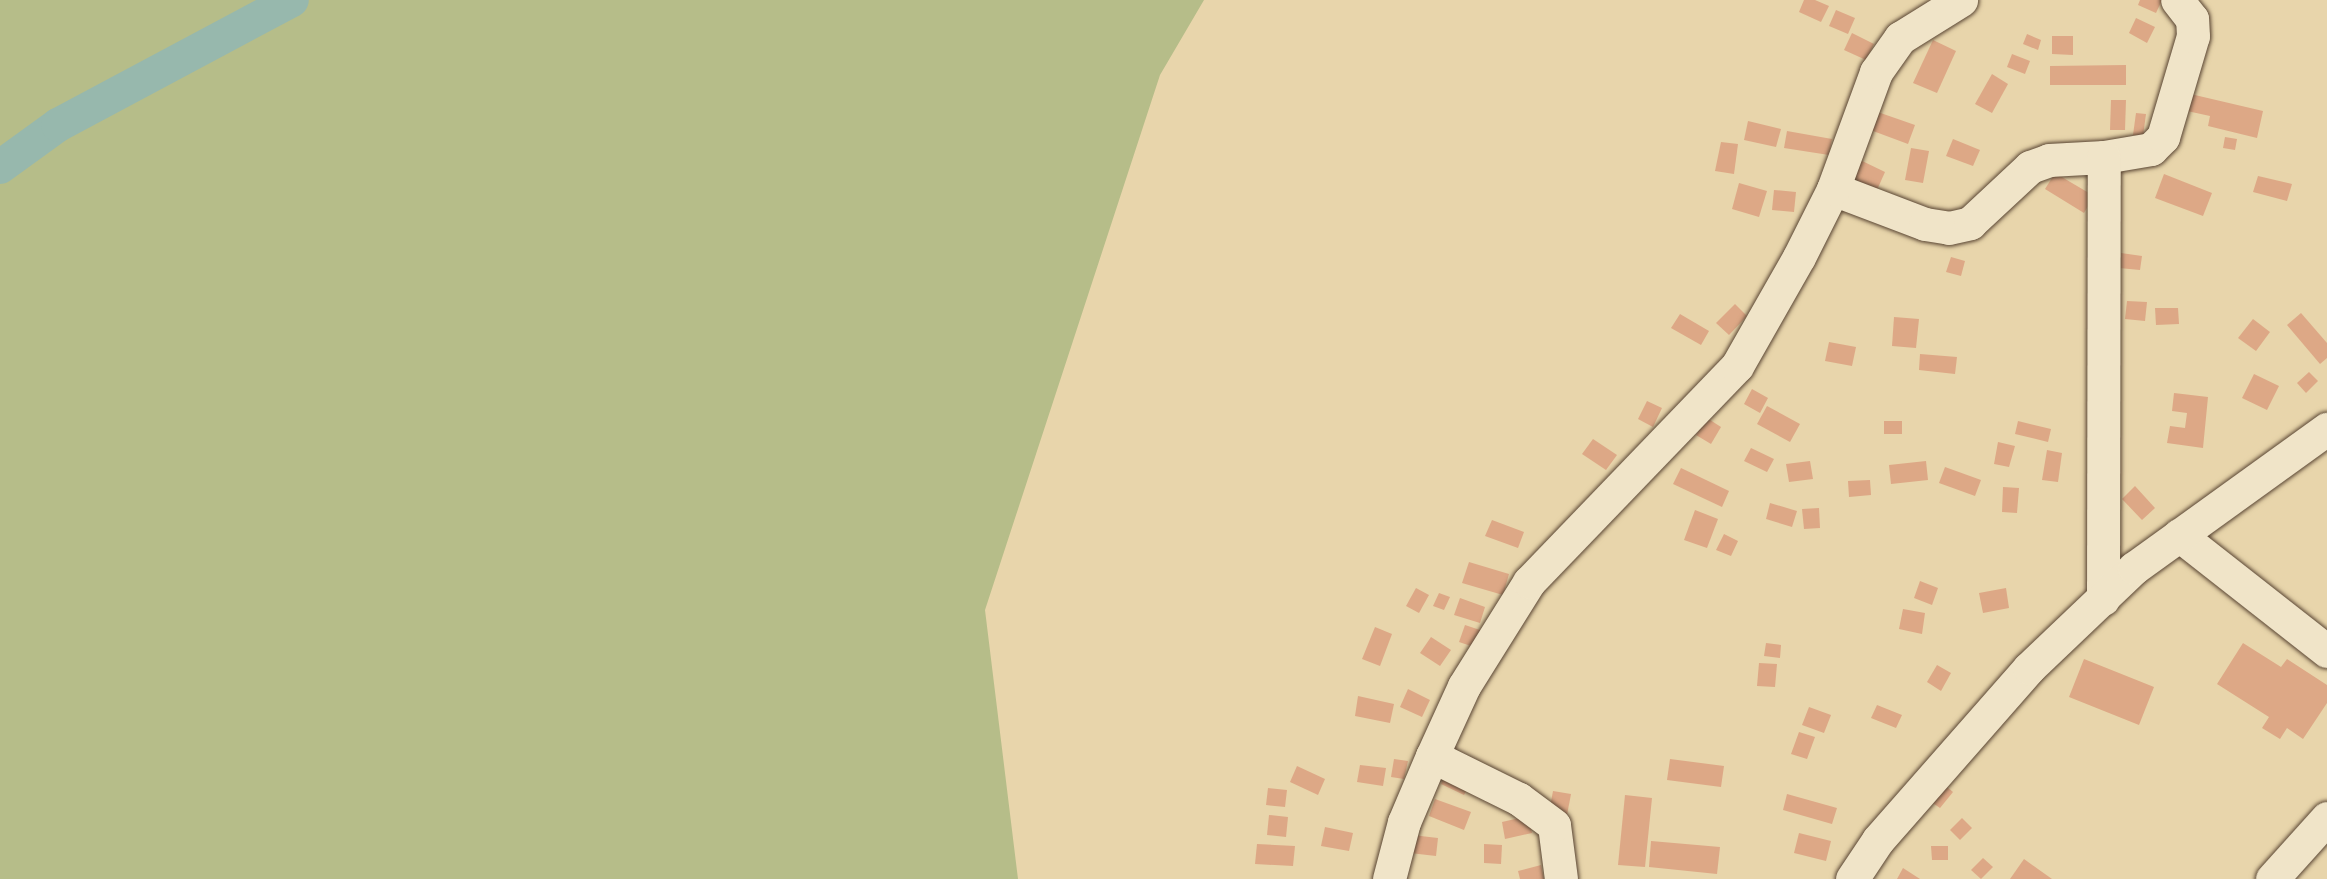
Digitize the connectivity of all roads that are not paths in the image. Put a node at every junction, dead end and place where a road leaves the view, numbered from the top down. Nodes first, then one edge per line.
1 (1961, 0) edge
2 (2177, 0) edge
3 (2104, 157) junction
4 (1833, 189) junction
5 (2327, 429) edge
6 (2179, 535) junction
7 (2103, 599) junction
8 (2327, 651) edge
9 (1432, 756) junction
10 (2327, 818) edge
11 (1389, 879) edge
12 (1562, 879) edge
13 (1852, 879) edge
14 (2272, 879) edge

1 - 4 street
2 - 3 street
3 - 4 street
3 - 7 street
4 - 9 street
5 - 6 street
6 - 7 street
6 - 8 street
7 - 13 street
9 - 11 street
9 - 12 street
10 - 14 street

